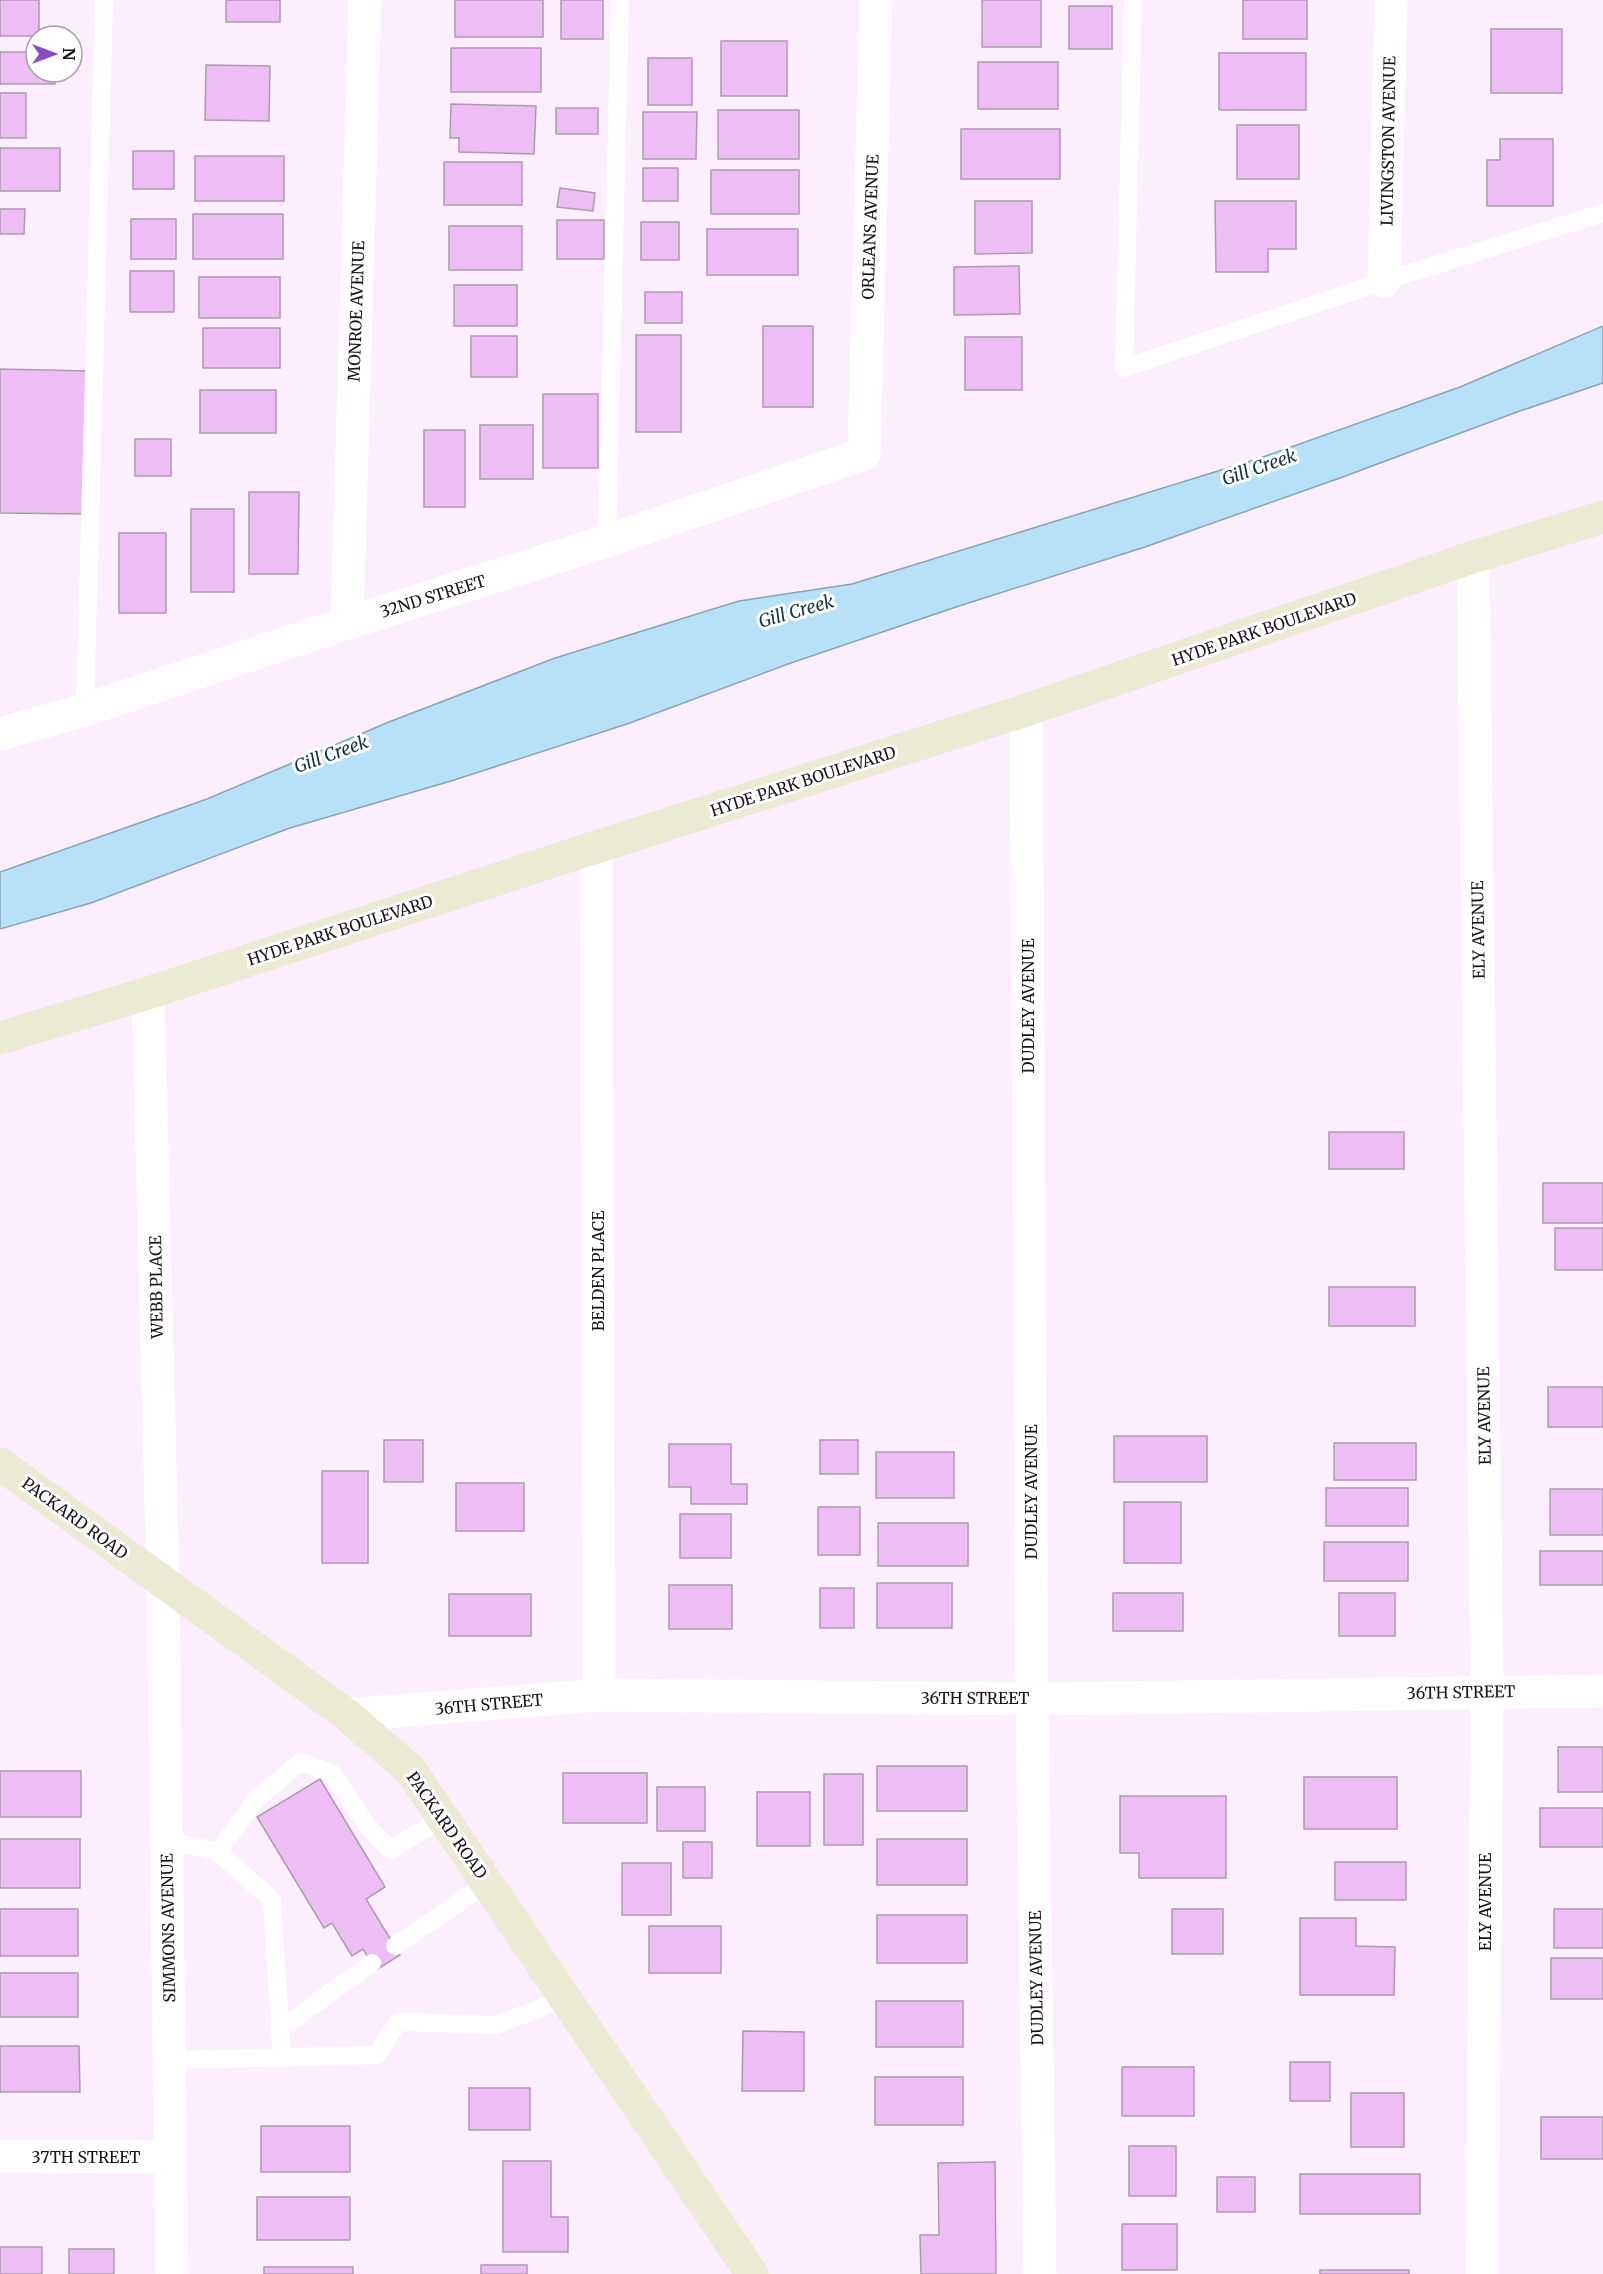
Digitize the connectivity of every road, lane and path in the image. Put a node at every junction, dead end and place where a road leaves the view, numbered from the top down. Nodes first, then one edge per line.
1 (104, 0) edge
2 (365, 0) edge
3 (620, 0) edge
4 (876, 0) edge
5 (1133, 0) edge
6 (1391, 0) edge
7 (1603, 213) edge
8 (1384, 281) junction
9 (864, 454) joint
10 (1603, 517) edge
11 (607, 541) junction
12 (1473, 557) junction
13 (347, 623) junction
14 (85, 710) junction
15 (1026, 710) junction
16 (0, 734) edge
17 (597, 846) junction
18 (148, 993) junction
19 (0, 1038) edge
20 (0, 1464) edge
21 (163, 1582) junction
22 (1603, 1691) edge
23 (1487, 1692) junction
24 (599, 1695) junction
25 (1032, 1699) junction
26 (347, 1715) junction
27 (443, 1818) junction
28 (167, 1840) junction
29 (218, 1852) junction
30 (487, 1883) junction
31 (395, 1946) dead end
32 (372, 1963) dead end
33 (565, 1998) junction
34 (280, 2029) junction
35 (282, 2058) junction
36 (169, 2060) junction
37 (0, 2156) edge
38 (171, 2157) junction
39 (172, 2274) edge
40 (752, 2274) edge
41 (1040, 2274) edge
42 (1482, 2274) edge

1 - 14 lane
2 - 13 street, MONROE AVENUE
3 - 11 lane
4 - 9 street, ORLEANS AVENUE
5 - 8 lane
6 - 8 street, LIVINGSTON AVENUE
7 - 8 lane
9 - 11 street, 32ND STREET
10 - 12 main road, HYDE PARK BOULEVARD
11 - 13 street, 32ND STREET
12 - 15 main road, HYDE PARK BOULEVARD
12 - 23 street, ELY AVENUE
13 - 14 street, 32ND STREET
14 - 16 street, 32ND STREET
15 - 17 main road, HYDE PARK BOULEVARD
15 - 25 street, DUDLEY AVENUE
17 - 18 main road, HYDE PARK BOULEVARD
17 - 24 street, BELDEN PLACE
18 - 19 main road, HYDE PARK BOULEVARD
18 - 21 street, WEBB PLACE
20 - 21 main road, PACKARD ROAD
21 - 26 main road, PACKARD ROAD
21 - 28 street, SIMMONS AVENUE
22 - 23 street, 36TH STREET
23 - 25 street, 36TH STREET
23 - 42 street, ELY AVENUE
24 - 25 street, 36TH STREET
24 - 26 street, 36TH STREET
25 - 41 street, DUDLEY AVENUE
26 - 27 main road, PACKARD ROAD
27 - 29 lane
27 - 30 main road, PACKARD ROAD
28 - 29 lane
28 - 36 street, SIMMONS AVENUE
29 - 34 lane
30 - 31 lane
30 - 33 main road, PACKARD ROAD
32 - 34 lane
33 - 35 lane
33 - 40 main road, PACKARD ROAD
34 - 35 lane
35 - 36 lane
36 - 38 street, SIMMONS AVENUE
37 - 38 street, 37TH STREET
38 - 39 street, SIMMONS AVENUE

